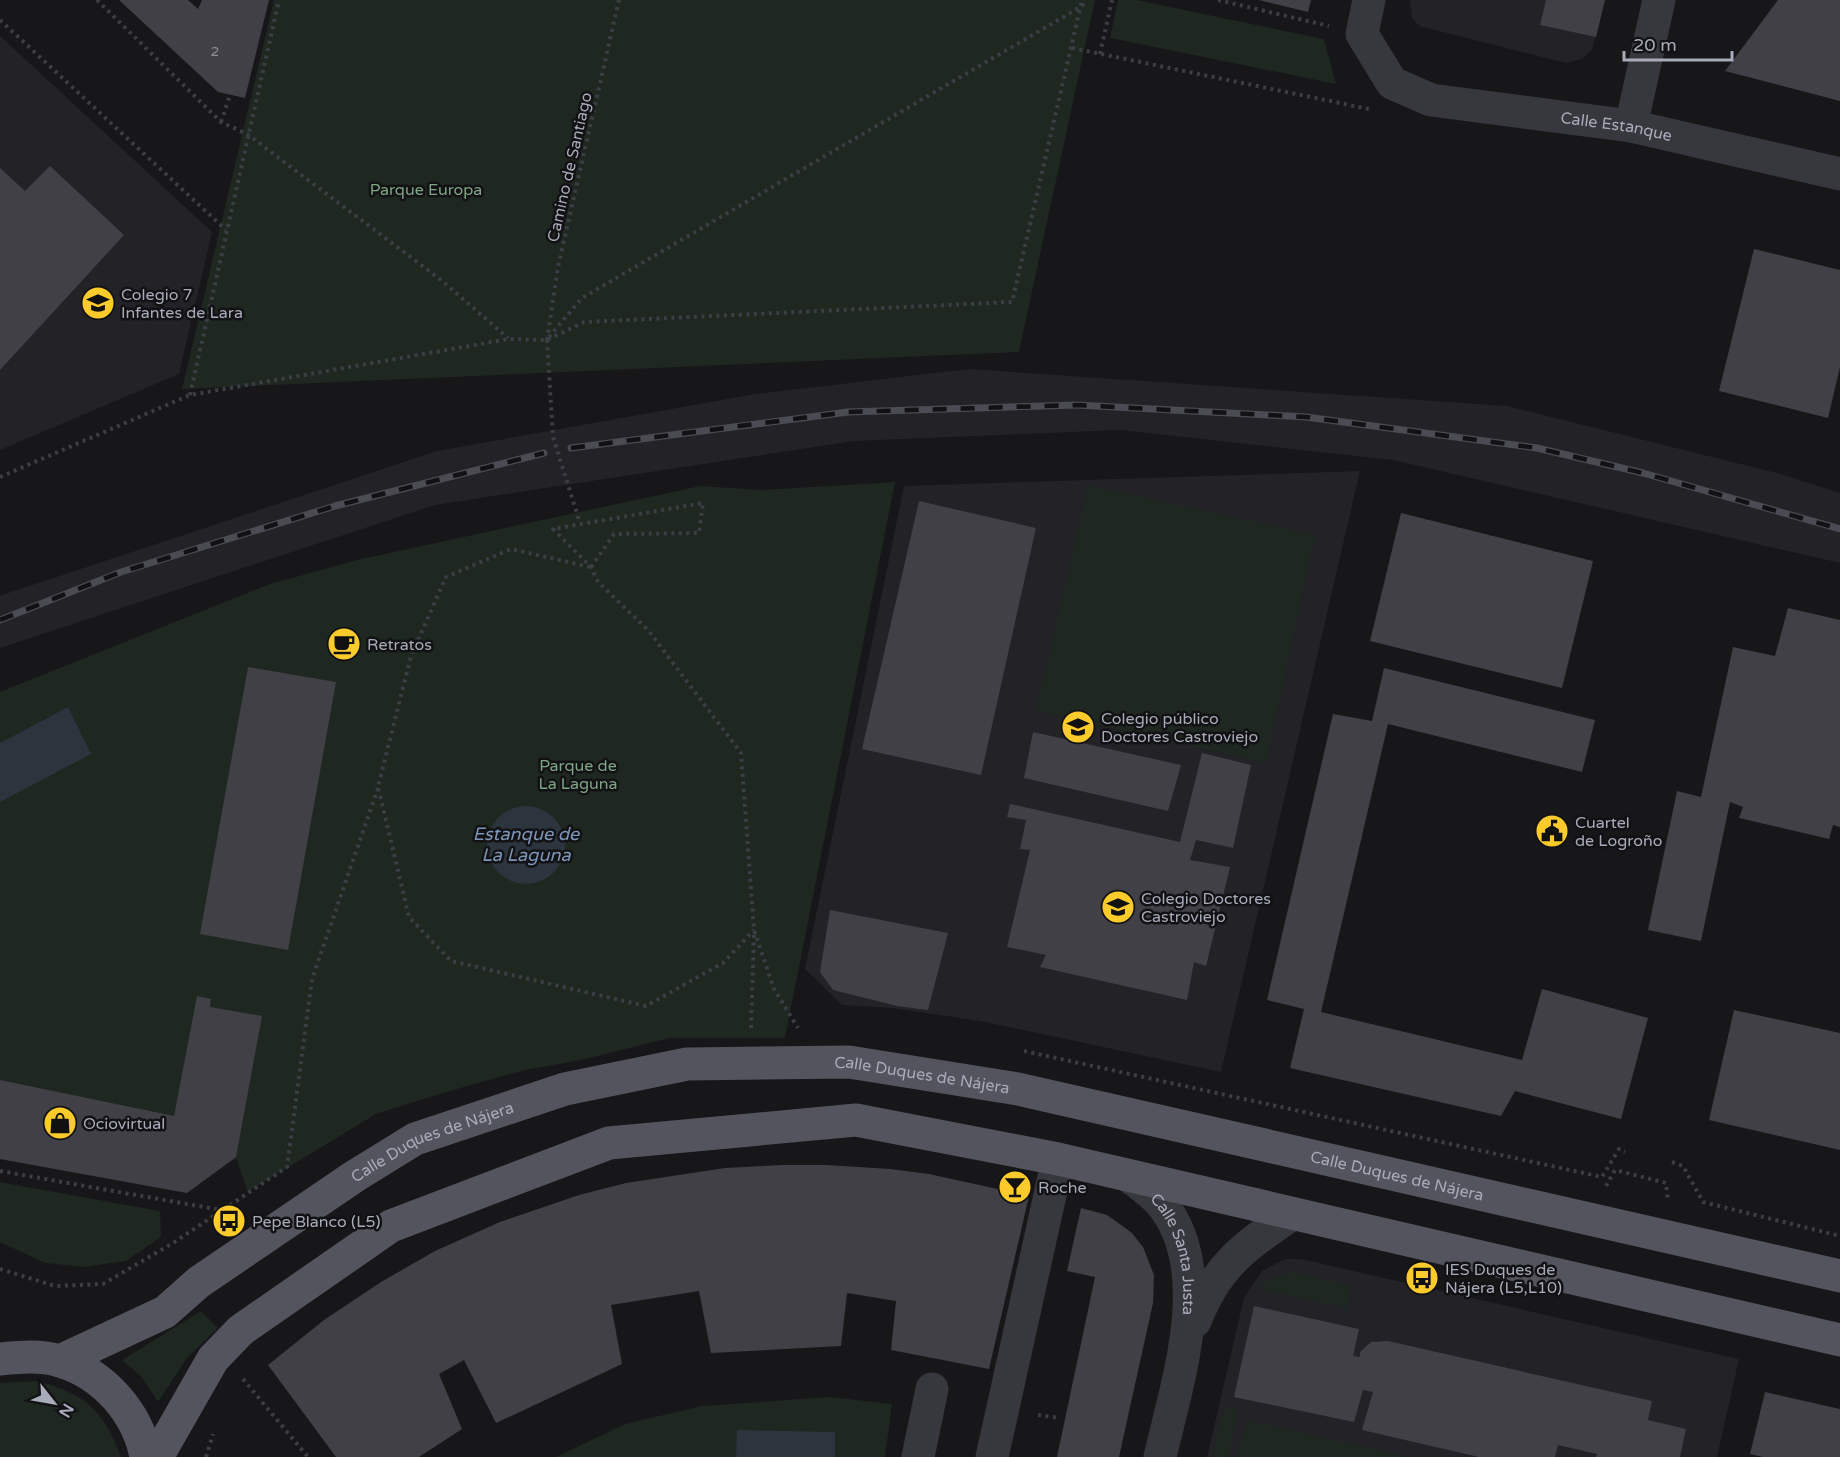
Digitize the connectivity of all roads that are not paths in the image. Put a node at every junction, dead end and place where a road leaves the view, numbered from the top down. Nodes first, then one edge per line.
1 (1369, 0) edge
2 (1659, 0) edge
3 (1631, 126) junction
4 (1840, 174) edge
5 (1058, 1159) junction
6 (1129, 1176) junction
7 (1292, 1214) junction
8 (1840, 1276) edge
9 (1840, 1340) edge
10 (1185, 1348) junction
11 (0, 1359) edge
12 (60, 1361) junction
13 (932, 1389) dead end
14 (146, 1457) edge
15 (157, 1457) edge
16 (918, 1457) edge
17 (992, 1457) edge
18 (1160, 1457) edge

1 - 3 street, Calle Estanque
2 - 3 street
3 - 4 street, Calle Estanque
5 - 6 main road
5 - 15 main road
5 - 17 street
6 - 7 main road
6 - 10 street, Calle Santa Justa
7 - 9 main road
7 - 10 street, Calle Santa Justa
8 - 12 main road, Calle Duques de Nájera
10 - 18 street, Calle Santa Justa
11 - 12 main road
12 - 14 main road
13 - 16 street

